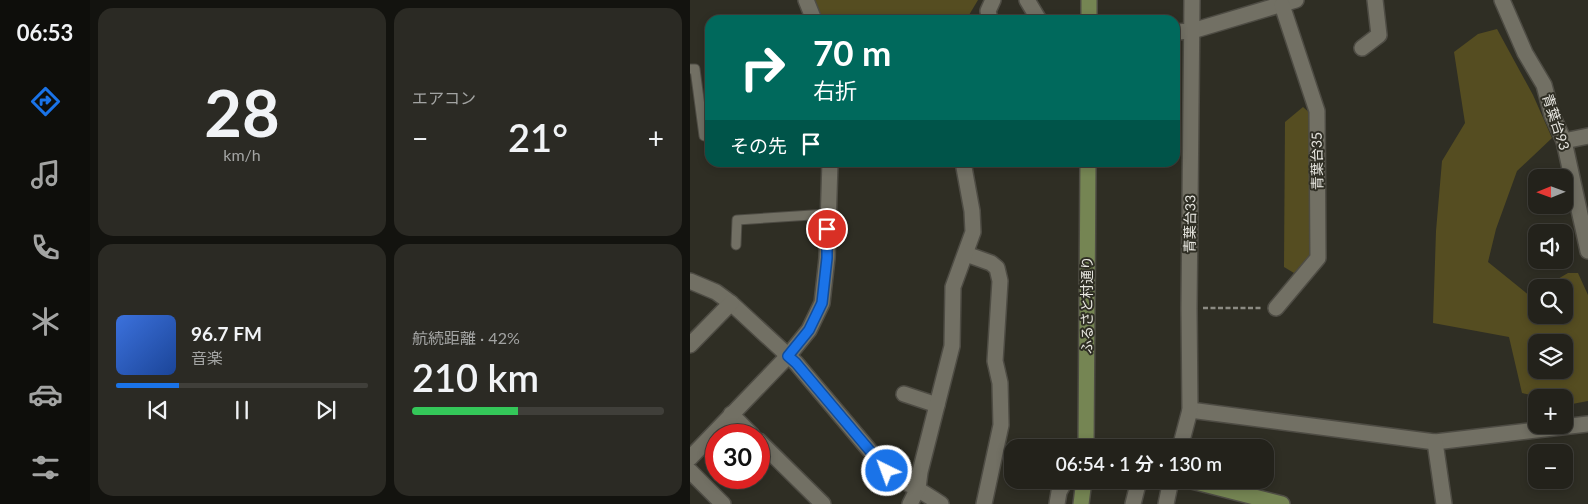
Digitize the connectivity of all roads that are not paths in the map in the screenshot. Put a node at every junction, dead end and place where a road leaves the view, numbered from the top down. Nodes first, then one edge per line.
1 (806, 0) edge
2 (993, 0) edge
3 (1027, 0) edge
4 (1088, 0) edge
5 (1192, 0) edge
6 (1375, 0) edge
7 (1502, 0) edge
8 (1289, 2) edge
9 (812, 15) edge
10 (989, 15) edge
11 (1037, 15) edge
12 (1089, 15) edge
13 (1192, 31) junction
14 (1180, 32) edge
15 (1362, 48) dead end
16 (690, 69) edge
17 (704, 136) dead end
18 (1588, 136) edge
19 (1564, 141) junction
20 (830, 167) edge
21 (965, 167) edge
22 (1088, 167) edge
23 (828, 214) junction
24 (736, 246) dead end
25 (1588, 251) edge
26 (966, 254) junction
27 (690, 281) edge
28 (731, 303) junction
29 (1276, 308) road end
30 (690, 345) edge
31 (788, 356) junction
32 (904, 394) dead end
33 (937, 405) junction
34 (1190, 410) junction
35 (731, 414) junction
36 (741, 424) edge
37 (1588, 424) edge
38 (1086, 439) edge
39 (1182, 439) edge
40 (1435, 442) junction
41 (770, 452) edge
42 (690, 458) edge
43 (690, 471) edge
44 (918, 488) junction
45 (1061, 489) edge
46 (1083, 489) edge
47 (1137, 489) edge
48 (1169, 489) edge
49 (1223, 489) edge
50 (723, 504) edge
51 (823, 504) edge
52 (910, 504) edge
53 (941, 504) edge
54 (984, 504) edge
55 (1057, 504) edge
56 (1081, 504) edge
57 (1133, 504) edge
58 (1166, 504) edge
59 (1282, 504) edge
60 (1444, 504) edge

1 - 9 street
2 - 10 street
3 - 11 street
4 - 12 street
5 - 13 street, 青葉台33
6 - 15 street
7 - 19 street, 青葉台93
8 - 13 street
8 - 29 street, 青葉台35
13 - 14 street
13 - 34 street, 青葉台33
16 - 17 lane
18 - 19 street
19 - 25 street, 青葉台93
20 - 23 street
21 - 26 street
22 - 38 street, ふるさと村通り
23 - 24 lane
23 - 31 street
26 - 33 street
26 - 54 street
27 - 28 street
28 - 30 street
28 - 31 street
31 - 35 street
31 - 44 street
32 - 33 street
33 - 44 street
34 - 39 street, 青葉台33
34 - 40 street
35 - 36 street
35 - 42 street
37 - 40 street
40 - 60 street
41 - 51 street
43 - 50 street
44 - 52 street
44 - 53 street
45 - 55 street
46 - 56 street
47 - 57 street
48 - 58 street
49 - 59 street

